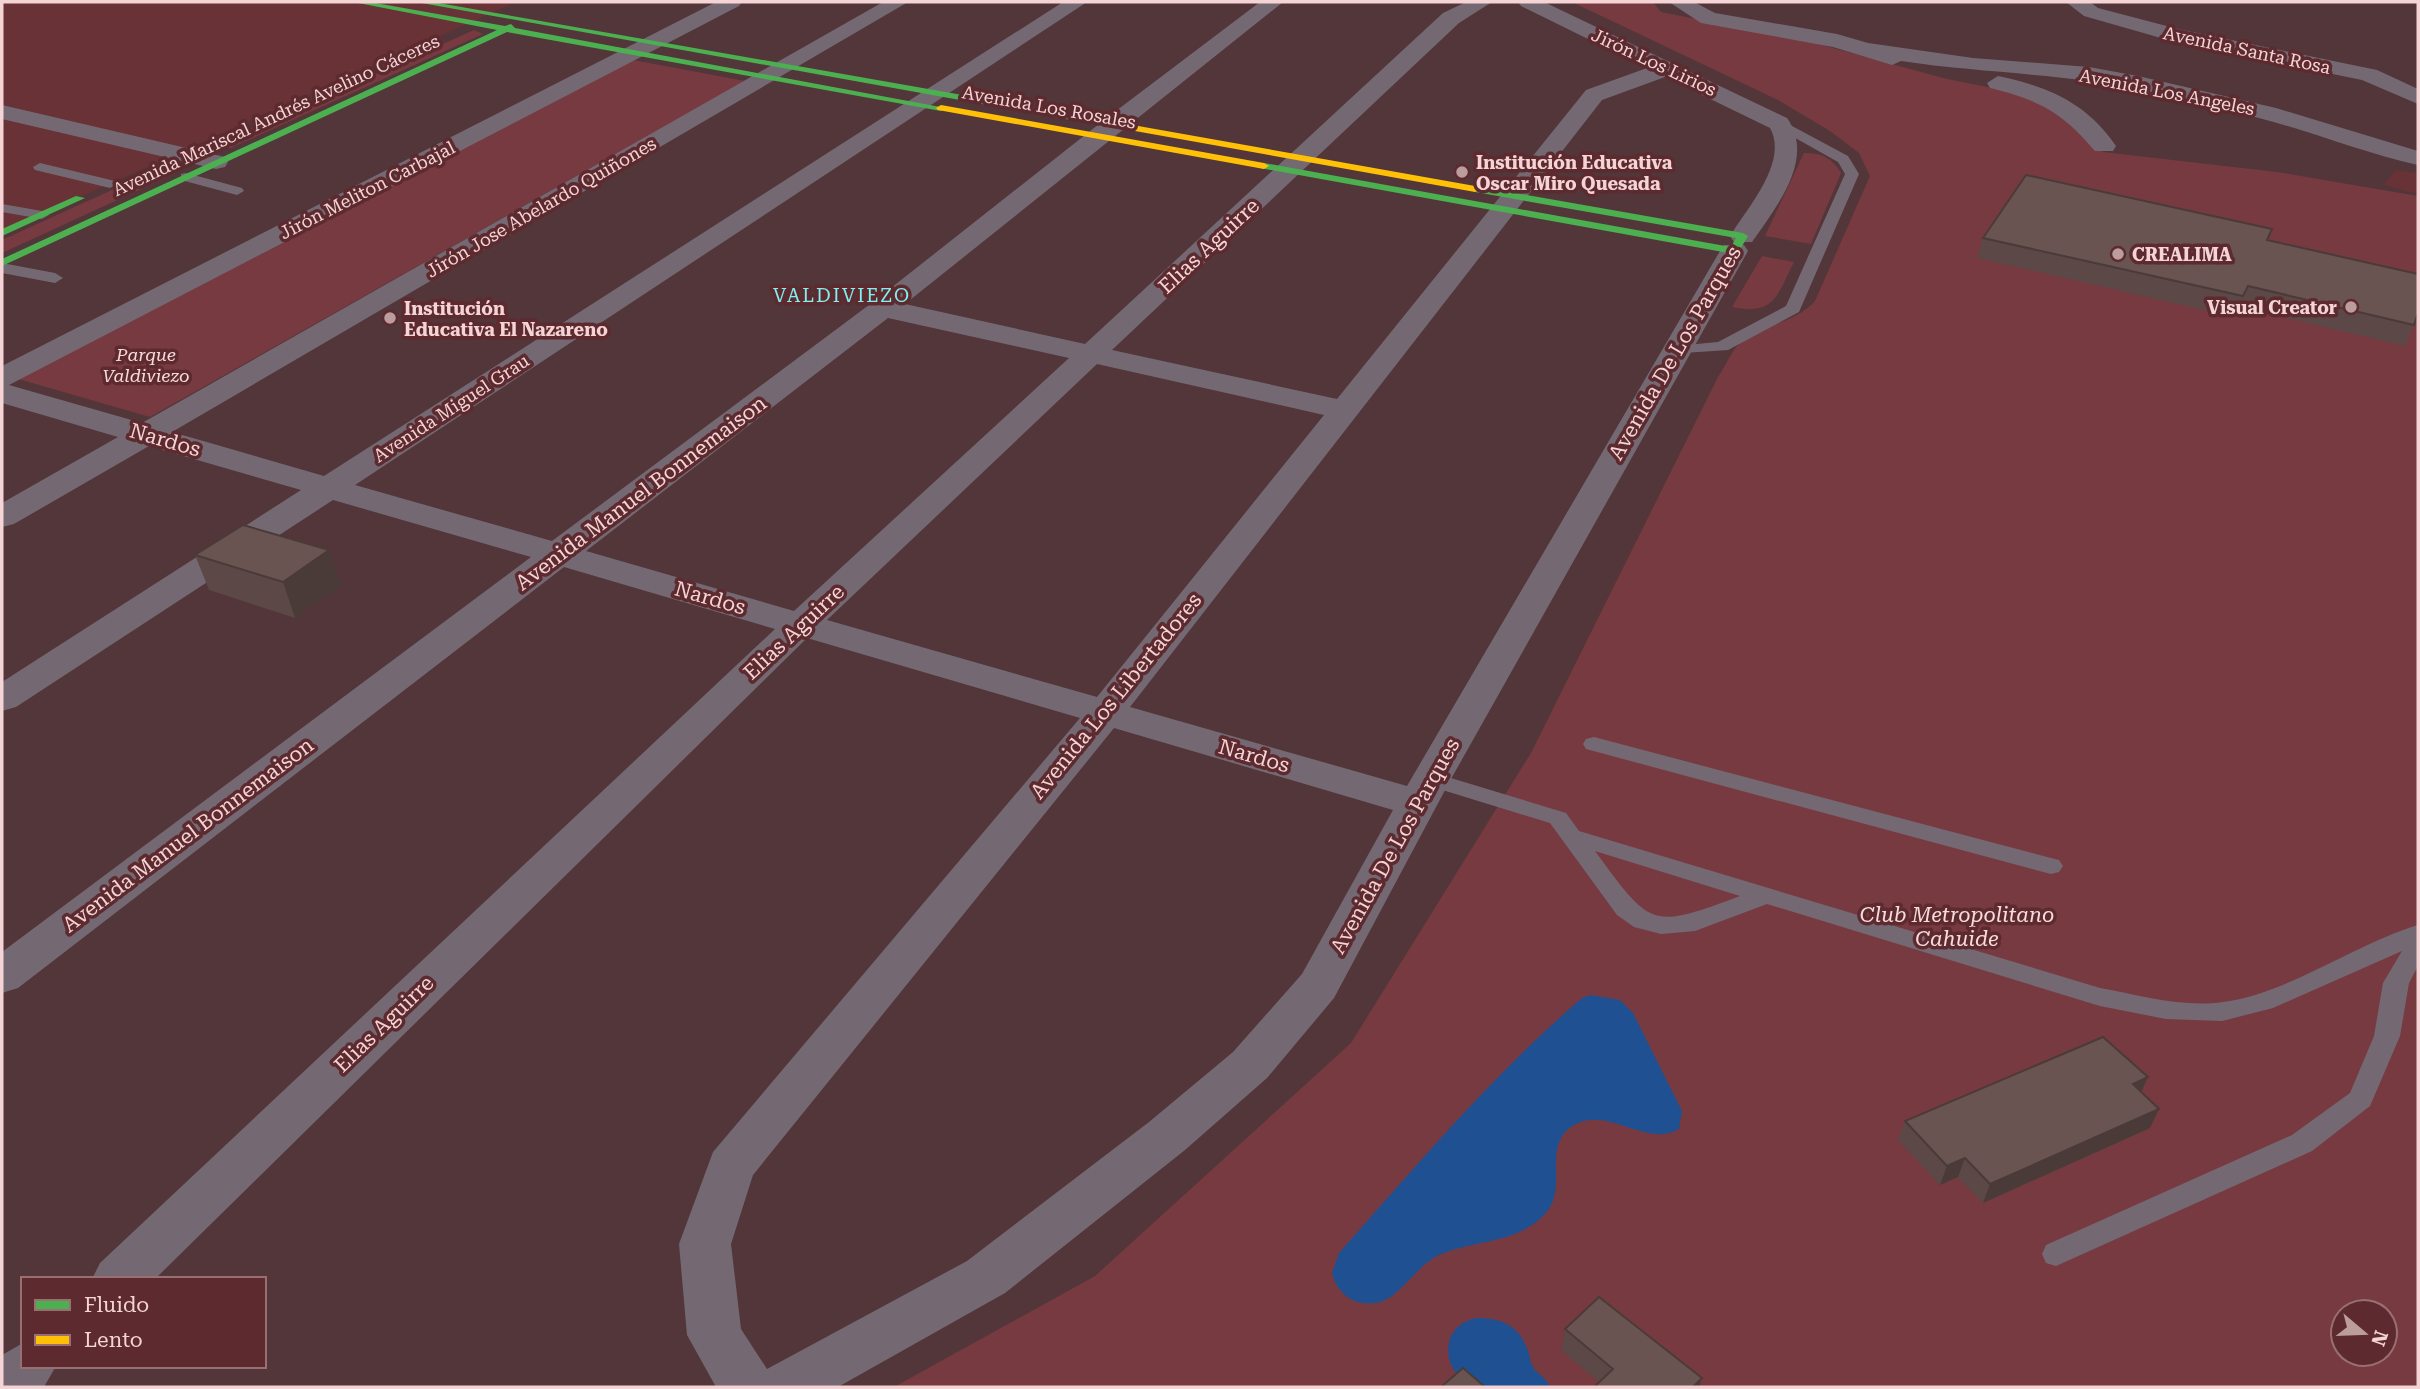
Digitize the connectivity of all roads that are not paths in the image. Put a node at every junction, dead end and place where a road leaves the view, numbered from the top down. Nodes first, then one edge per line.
1 (357, 2) edge
2 (420, 2) edge
3 (524, 2) edge
4 (732, 2) edge
5 (898, 2) edge
6 (1077, 2) edge
7 (1273, 2) edge
8 (1482, 2) edge
9 (1528, 2) edge
10 (1679, 2) edge
11 (2076, 2) edge
12 (556, 6) dead end
13 (495, 15) junction
14 (526, 21) junction
15 (477, 23) junction
16 (508, 29) junction
17 (452, 34) dead end
18 (643, 47) junction
19 (1868, 50) junction
20 (1665, 69) junction
21 (776, 71) junction
22 (2418, 97) edge
23 (929, 98) junction
24 (2, 112) edge
25 (1779, 123) junction
26 (1106, 130) junction
27 (2104, 146) dead end
28 (211, 152) joint
29 (2418, 158) edge
30 (157, 164) dead end
31 (1297, 164) junction
32 (183, 165) junction
33 (40, 167) dead end
34 (116, 182) joint
35 (237, 191) dead end
36 (1510, 203) junction
37 (2, 208) edge
38 (42, 215) junction
39 (2, 233) edge
40 (1738, 244) junction
41 (2, 265) edge
42 (55, 278) dead end
43 (883, 308) junction
44 (1675, 351) junction
45 (1093, 355) junction
46 (2, 378) edge
47 (2, 393) edge
48 (1345, 410) junction
49 (147, 435) junction
50 (328, 488) junction
51 (2, 517) edge
52 (561, 554) junction
53 (801, 624) junction
54 (2, 699) edge
55 (1105, 713) junction
56 (1594, 744) dead end
57 (1424, 791) junction
58 (1571, 836) junction
59 (2051, 866) dead end
60 (1766, 896) junction
61 (2418, 934) edge
62 (2418, 944) edge
63 (2, 976) edge
64 (2056, 1254) dead end
65 (122, 1277) edge
66 (26, 1368) edge
67 (6, 1387) edge
68 (747, 1387) edge
69 (787, 1387) edge

1 - 15 street, Avenida Los Rosales
2 - 13 street, Avenida Los Rosales
3 - 13 street, Avenida Mariscal Andrés Avelino Cáceres
4 - 18 street, Jirón Meliton Carbajal
5 - 21 street, Jirón Jose Abelardo Quiñones
6 - 23 street, Avenida Miguel Grau
7 - 26 street, Avenida Manuel Bonnemaison
8 - 31 street, Elias Aguirre
9 - 20 street, Jirón Los Lirios
10 - 19 street
11 - 22 street, Avenida Santa Rosa
12 - 14 street, Avenida Mariscal Andrés Avelino Cáceres
13 - 14 street, Avenida Los Rosales
13 - 15 street, Avenida Mariscal Andrés Avelino Cáceres
14 - 16 street, Avenida Mariscal Andrés Avelino Cáceres
14 - 18 street, Avenida Los Rosales
15 - 16 street, Avenida Los Rosales
15 - 17 street, Avenida Mariscal Andrés Avelino Cáceres
16 - 18 street, Avenida Los Rosales
16 - 28 street, Avenida Mariscal Andrés Avelino Cáceres
18 - 21 street, Avenida Los Rosales
18 - 46 street, Jirón Meliton Carbajal
19 - 27 street
19 - 29 street, Avenida Los Angeles
20 - 25 street, Jirón Los Lirios
20 - 36 street, Avenida Los Libertadores
21 - 23 street, Avenida Los Rosales
21 - 49 street, Jirón Jose Abelardo Quiñones
23 - 26 street, Avenida Los Rosales
23 - 50 street, Avenida Miguel Grau
24 - 32 street
25 - 40 street, Avenida De Los Parques
25 - 44 lane
26 - 31 street, Avenida Los Rosales
26 - 43 street, Avenida Manuel Bonnemaison
28 - 32 street
30 - 32 street, Avenida Mariscal Andrés Avelino Cáceres
31 - 36 street, Avenida Los Rosales
31 - 45 street, Elias Aguirre
32 - 35 lane
32 - 41 street, Avenida Mariscal Andrés Avelino Cáceres
33 - 34 lane
34 - 38 street, Avenida Mariscal Andrés Avelino Cáceres
36 - 40 street, Avenida Los Rosales
36 - 48 street, Avenida Los Libertadores
37 - 38 lane
38 - 39 street, Avenida Mariscal Andrés Avelino Cáceres
40 - 44 street, Avenida De Los Parques
41 - 42 lane
43 - 45 street
43 - 52 street, Avenida Manuel Bonnemaison
44 - 57 street, Avenida De Los Parques
45 - 48 street
45 - 53 street, Elias Aguirre
47 - 49 street, Nardos
48 - 55 street, Avenida Los Libertadores
49 - 50 street, Nardos
49 - 51 street, Jirón Jose Abelardo Quiñones
50 - 52 street, Nardos
50 - 54 street, Avenida Miguel Grau
52 - 53 street, Nardos
52 - 63 street, Avenida Manuel Bonnemaison
53 - 55 street, Nardos
53 - 65 street, Elias Aguirre
55 - 57 street, Nardos
55 - 68 street, Avenida Los Libertadores
56 - 59 lane
57 - 58 lane
57 - 69 street, Avenida De Los Parques
58 - 60 lane
58 - 60 lane
60 - 61 lane
62 - 64 lane
66 - 67 street

